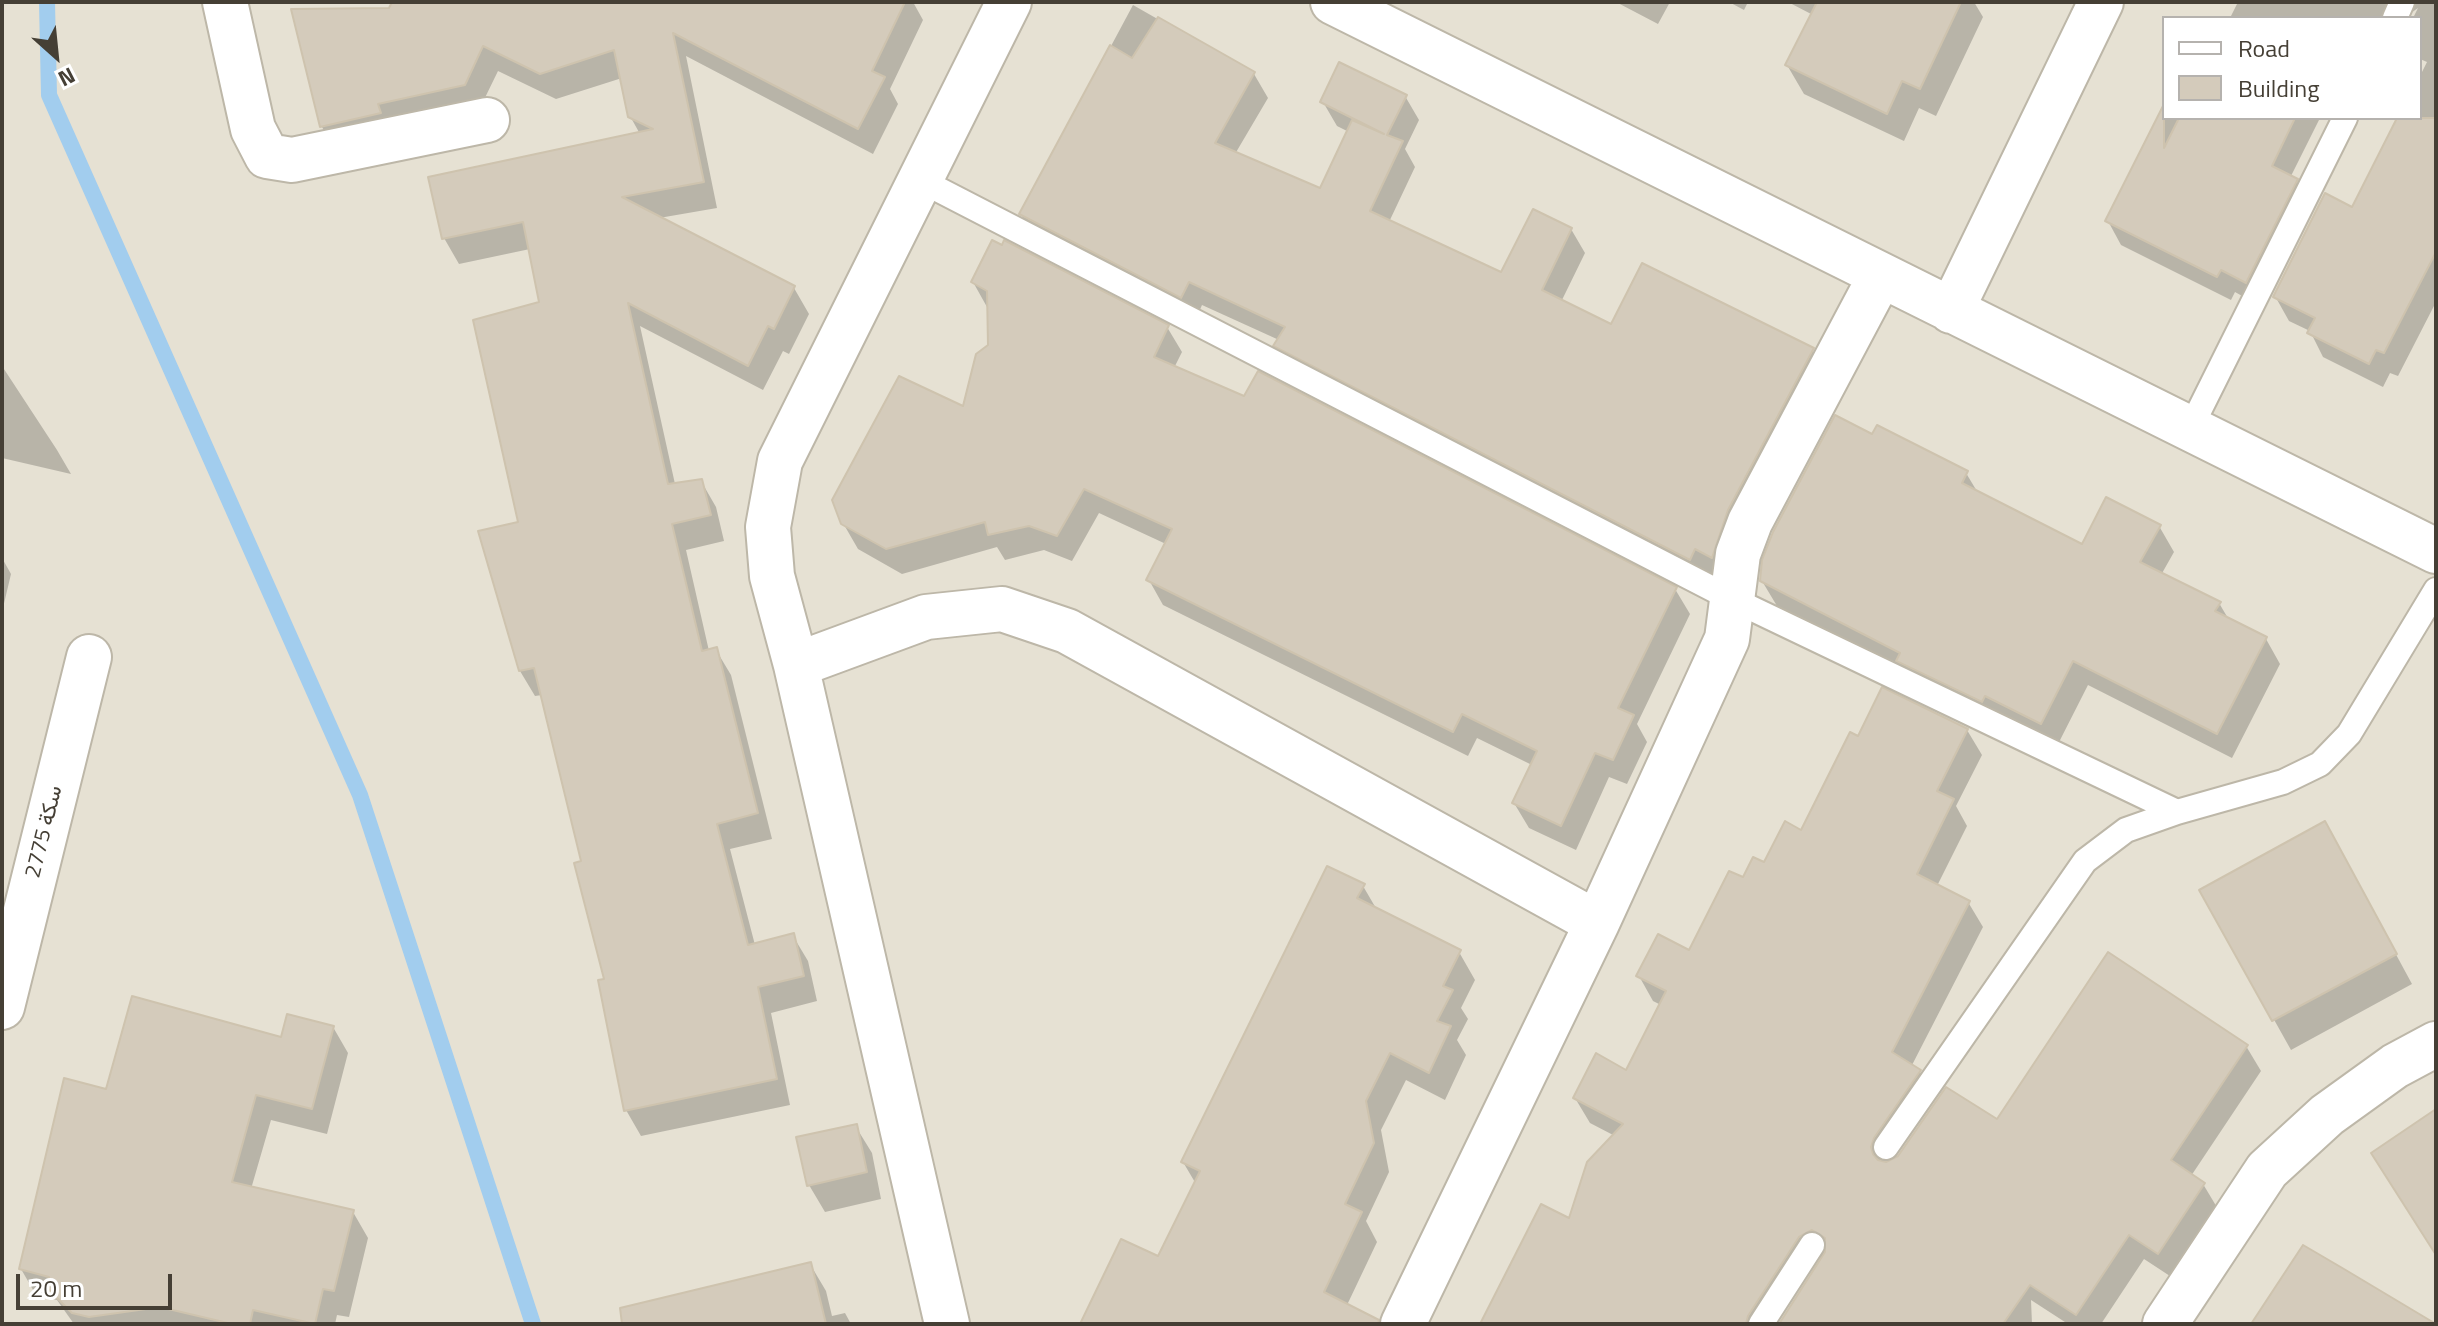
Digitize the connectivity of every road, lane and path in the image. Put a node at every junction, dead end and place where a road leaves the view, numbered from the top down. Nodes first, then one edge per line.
1 (225, 2) edge
2 (1009, 2) edge
3 (1333, 2) edge
4 (2101, 2) edge
5 (487, 120) dead end
6 (2344, 120) edge
7 (920, 180) junction
8 (1881, 275) junction
9 (1951, 311) junction
10 (2190, 429) junction
11 (2436, 551) edge
12 (2436, 590) edge
13 (1732, 599) junction
14 (89, 657) dead end
15 (796, 665) junction
16 (2177, 812) junction
17 (1597, 923) junction
18 (2, 1007) edge
19 (2436, 1044) edge
20 (1886, 1147) dead end
21 (1812, 1245) dead end
22 (947, 1324) edge
23 (1403, 1324) edge
24 (1761, 1324) edge
25 (2165, 1324) edge

1 - 5 street
2 - 7 street
3 - 8 street
4 - 9 street
6 - 10 lane
7 - 13 lane
7 - 15 street
8 - 9 street
8 - 13 street
9 - 10 street
10 - 11 street
12 - 16 lane
13 - 16 lane
13 - 17 street
14 - 18 street, سكة 2775
15 - 17 street
15 - 22 street
16 - 20 lane
17 - 23 street
19 - 25 street
21 - 24 lane

